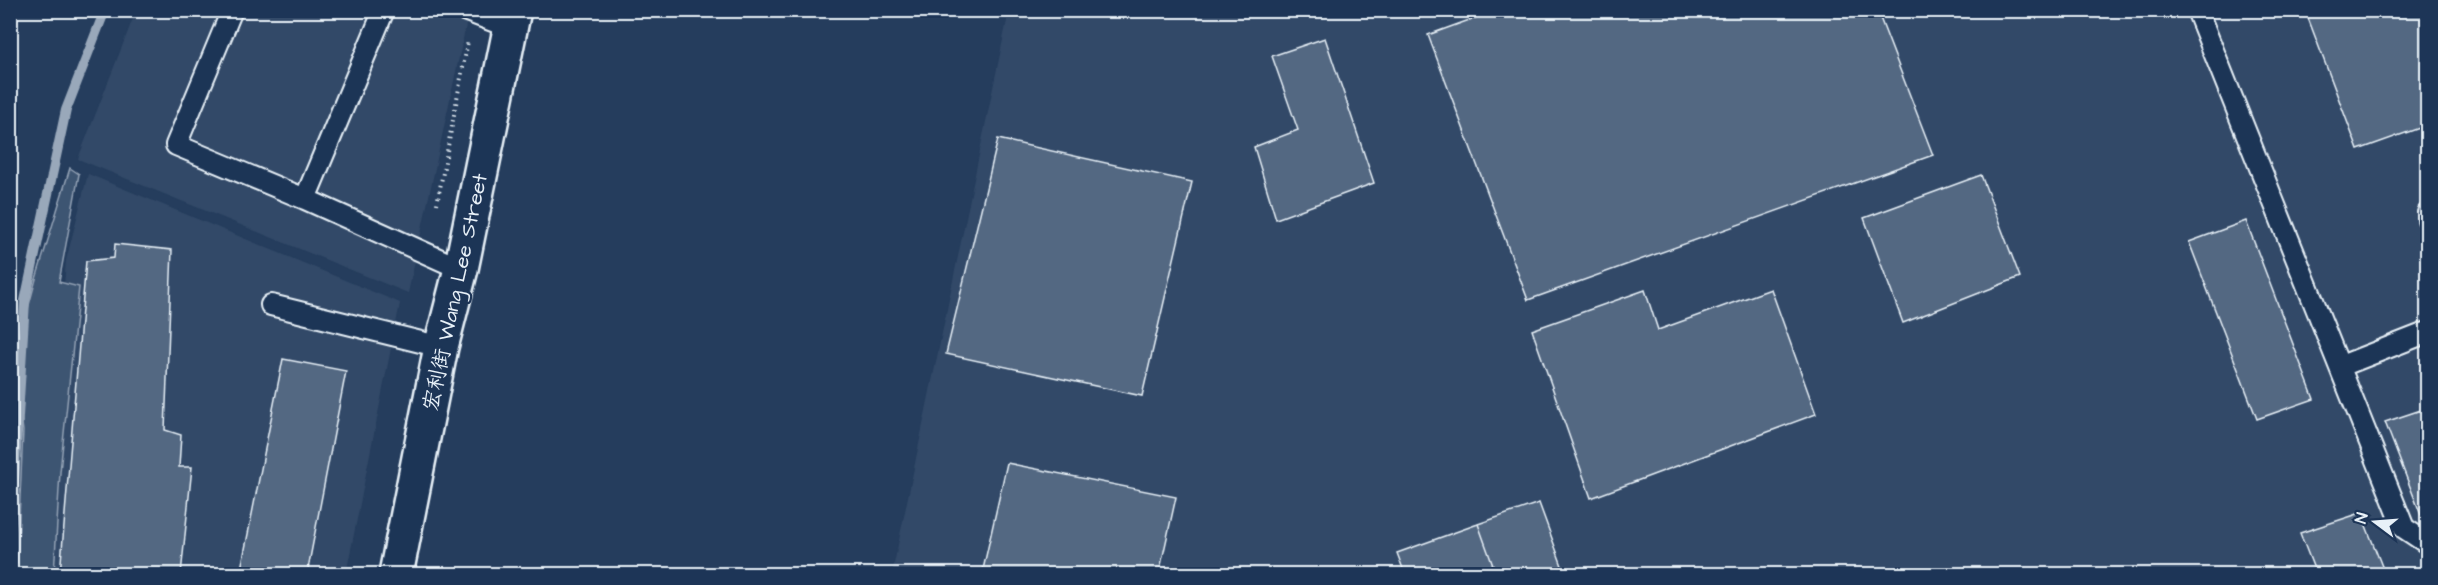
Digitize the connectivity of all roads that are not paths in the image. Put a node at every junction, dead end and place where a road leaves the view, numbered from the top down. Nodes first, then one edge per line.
1 (232, 10) edge
2 (384, 10) edge
3 (464, 10) edge
4 (2197, 10) edge
5 (512, 19) edge
6 (305, 199) junction
7 (2427, 213) edge
8 (2427, 219) edge
9 (461, 269) junction
10 (271, 305) dead end
11 (2427, 332) edge
12 (441, 347) junction
13 (2341, 366) junction
14 (2427, 544) edge
15 (396, 574) edge

1 - 6 lane
2 - 6 lane
3 - 5 lane
4 - 13 lane
5 - 9 street, 宏利街 Wang Lee Street
6 - 9 lane
7 - 8 lane
9 - 12 street, 宏利街 Wang Lee Street
10 - 12 lane
11 - 13 lane
12 - 15 street, 宏利街 Wang Lee Street
13 - 14 lane

